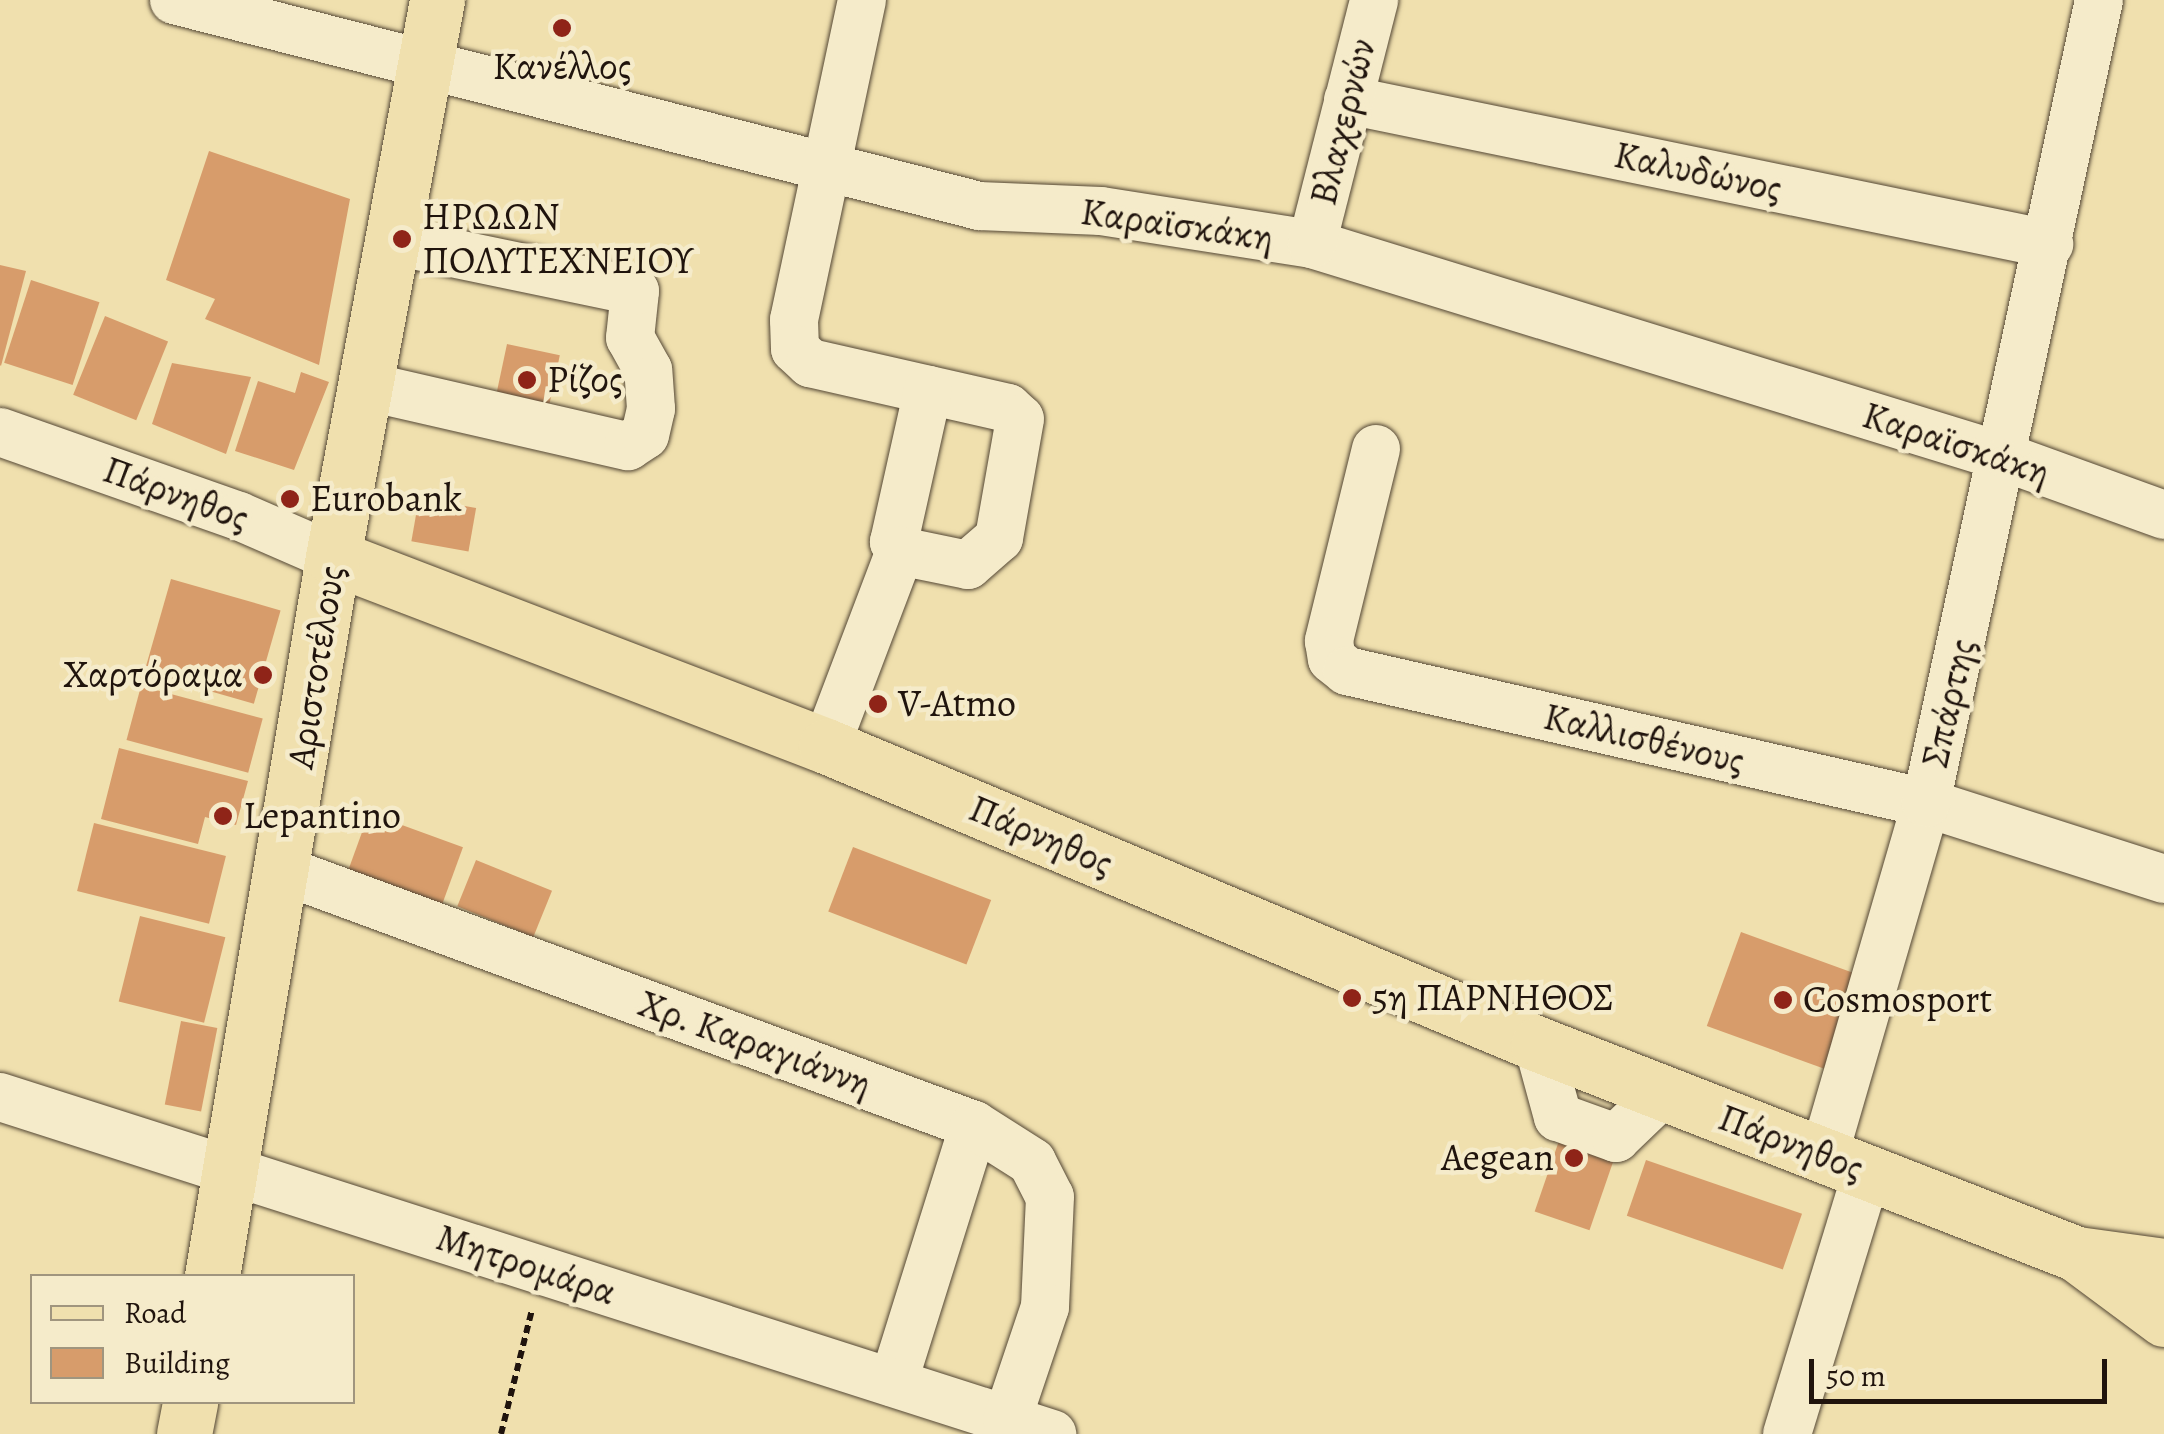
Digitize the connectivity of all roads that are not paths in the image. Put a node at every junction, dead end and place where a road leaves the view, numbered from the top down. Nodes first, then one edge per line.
1 (174, 0) edge
2 (438, 0) edge
3 (862, 0) edge
4 (1374, 0) edge
5 (2099, 0) edge
6 (426, 60) junction
7 (1348, 100) junction
8 (825, 169) junction
9 (394, 242) junction
10 (1312, 244) junction
11 (2049, 244) junction
12 (366, 386) junction
13 (928, 390) junction
14 (0, 432) edge
15 (1376, 449) dead end
16 (2004, 457) junction
17 (2164, 515) edge
18 (900, 552) junction
19 (333, 558) junction
20 (826, 746) junction
21 (1926, 803) junction
22 (282, 870) junction
23 (2164, 879) edge
24 (0, 1097) edge
25 (974, 1125) junction
26 (1845, 1164) junction
27 (230, 1170) junction
28 (2077, 1254) junction
29 (2164, 1266) edge
30 (212, 1274) edge
31 (2164, 1318) edge
32 (893, 1383) junction
33 (190, 1404) edge
34 (1007, 1420) junction
35 (184, 1434) edge
36 (1052, 1434) edge
37 (1787, 1434) edge

1 - 6 street, Καραϊσκάκη
2 - 6 main road, Αριστοτέλους
3 - 8 street
4 - 7 street, Βλαχερνών
5 - 11 street, Σπάρτης
6 - 8 street, Καραϊσκάκη
6 - 9 main road, Αριστοτέλους
7 - 10 street, Βλαχερνών
7 - 11 street, Καλυδώνος
8 - 10 street, Καραϊσκάκη
8 - 13 street
9 - 12 main road, Αριστοτέλους
9 - 12 street
10 - 16 street, Καραϊσκάκη
11 - 16 street, Σπάρτης
12 - 19 main road, Αριστοτέλους
13 - 18 street
13 - 18 street
14 - 19 street, Πάρνηθος
15 - 21 street, Καλλισθένους
16 - 17 street, Καραϊσκάκη
16 - 21 street, Σπάρτης
18 - 20 street
19 - 20 main road, Πάρνηθος
19 - 22 main road, Αριστοτέλους
20 - 26 main road, Πάρνηθος
21 - 23 street, Καλλισθένους
21 - 26 street, Σπάρτης
22 - 25 street, Χρ. Καραγιάννη
22 - 27 main road, Αριστοτέλους
24 - 27 street, Μητρομάρα
25 - 32 street
25 - 34 street, Χρ. Καραγιάννη
26 - 28 main road, Πάρνηθος
26 - 37 street, Σπάρτης
27 - 30 main road, Αριστοτέλους
27 - 32 street, Μητρομάρα
28 - 29 main road, Πάρνηθος
28 - 31 main road, Πάρνηθος
32 - 34 street, Μητρομάρα
33 - 35 main road
34 - 36 street, Μητρομάρα

